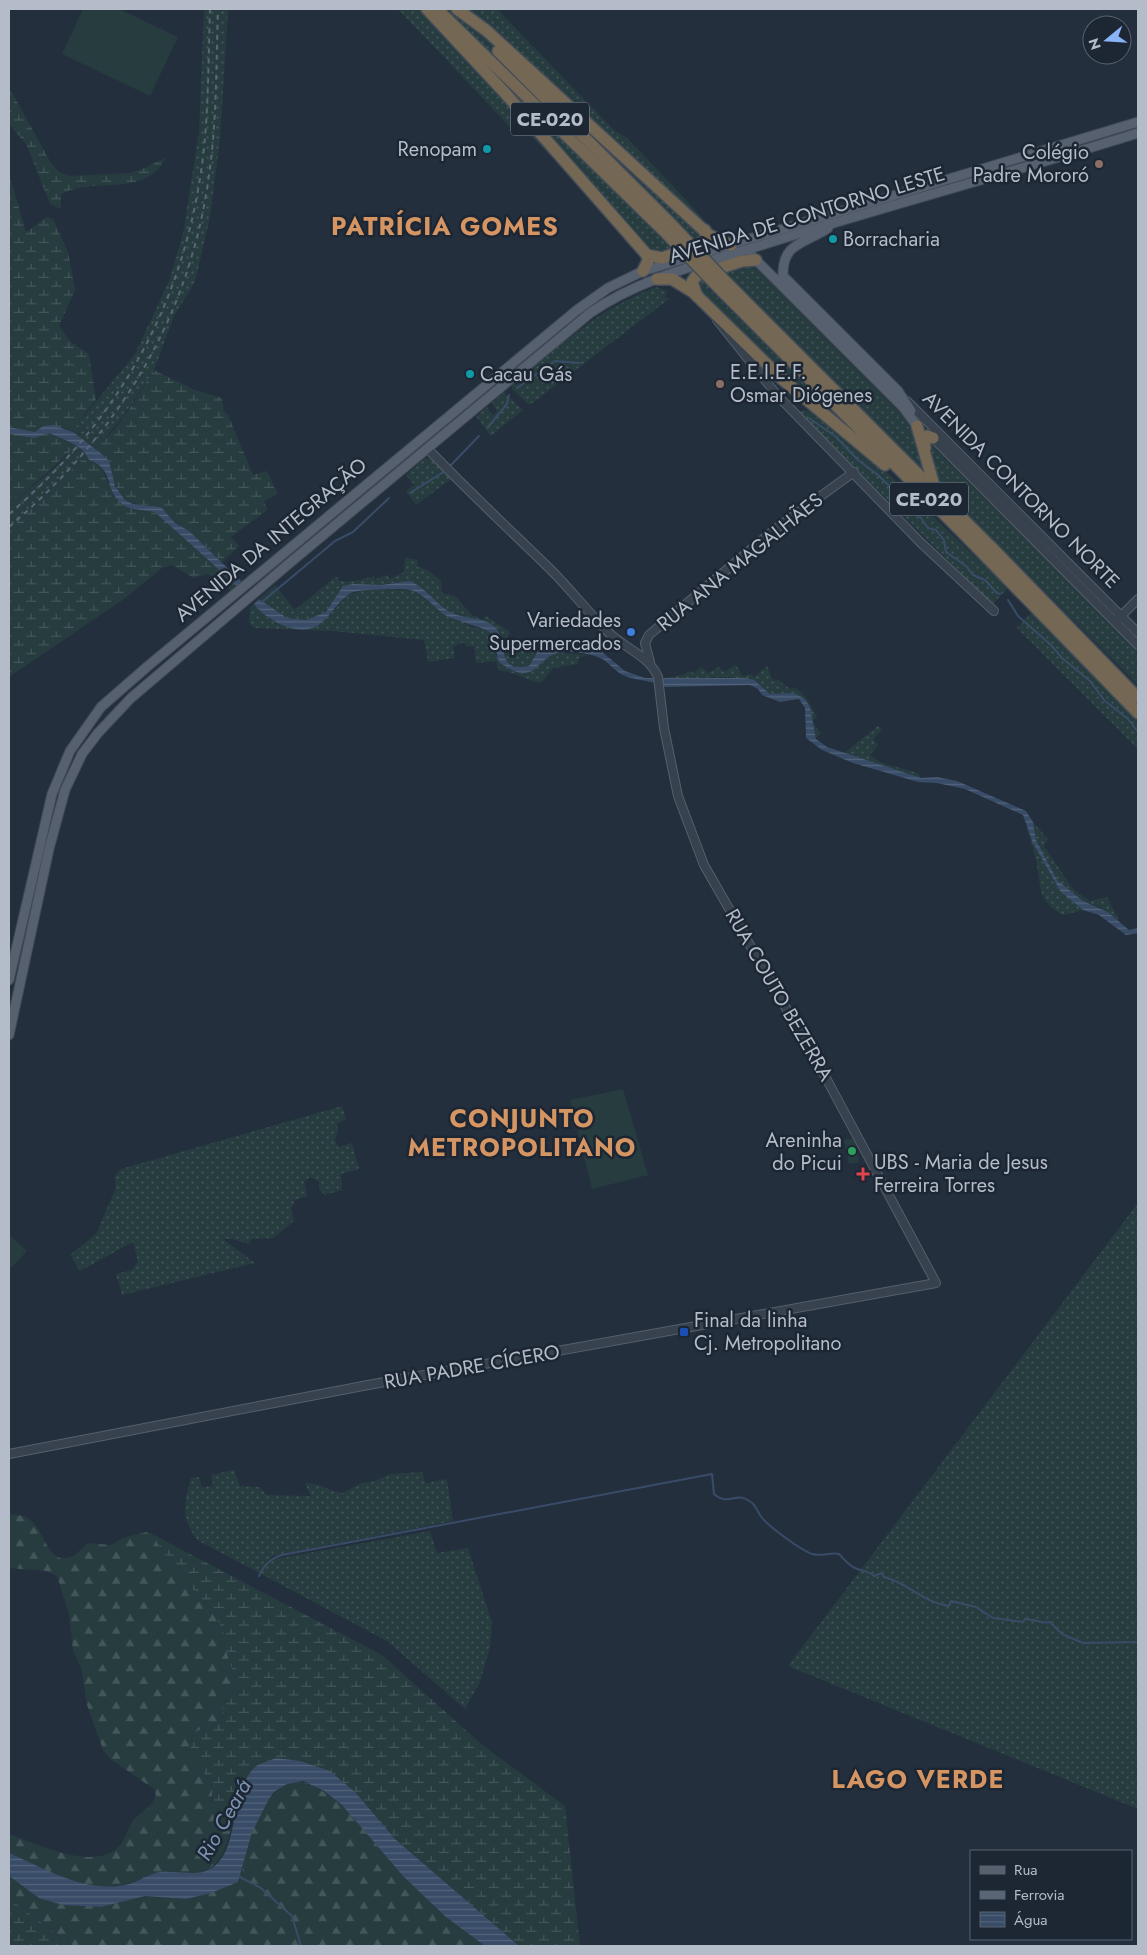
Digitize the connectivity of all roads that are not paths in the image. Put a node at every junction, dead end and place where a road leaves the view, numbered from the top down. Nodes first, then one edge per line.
1 (427, 9) edge
2 (437, 9) edge
3 (456, 9) edge
4 (1138, 122) edge
5 (1138, 133) edge
6 (667, 227) junction
7 (705, 230) junction
8 (802, 237) junction
9 (731, 245) junction
10 (746, 250) junction
11 (711, 251) joint
12 (647, 255) junction
13 (756, 260) junction
14 (643, 271) junction
15 (657, 279) junction
16 (780, 279) junction
17 (722, 285) junction
18 (697, 296) junction
19 (710, 309) junction
20 (900, 393) junction
21 (917, 426) junction
22 (933, 438) joint
23 (427, 448) junction
24 (397, 458) junction
25 (404, 467) junction
26 (928, 467) junction
27 (854, 472) junction
28 (373, 478) junction
29 (380, 487) junction
30 (936, 490) junction
31 (1005, 506) junction
32 (962, 532) junction
33 (1138, 599) edge
34 (994, 611) dead end
35 (1119, 619) junction
36 (1138, 634) edge
37 (646, 639) junction
38 (1138, 644) edge
39 (632, 651) junction
40 (650, 662) junction
41 (1138, 698) edge
42 (1138, 713) edge
43 (12, 967) junction
44 (23, 970) junction
45 (9, 980) edge
46 (9, 985) edge
47 (19, 987) junction
48 (9, 1035) edge
49 (936, 1284) joint
50 (9, 1454) edge

1 - 12 highway
2 - 6 highway, CE-020
3 - 6 highway, CE-020
3 - 7 highway
4 - 9 main road, AVENIDA DE CONTORNO LESTE
5 - 8 main road, AVENIDA DE CONTORNO LESTE
6 - 17 highway, CE-020, bridge
7 - 9 highway
7 - 12 highway
8 - 10 main road, AVENIDA DE CONTORNO LESTE
8 - 16 main road
9 - 10 main road, AVENIDA CONTORNO NORTE
9 - 11 main road, AVENIDA DE CONTORNO LESTE
10 - 13 main road, AVENIDA CONTORNO NORTE
10 - 15 main road, AVENIDA DE CONTORNO LESTE
11 - 14 main road, AVENIDA DA INTEGRAÇÃO
12 - 14 highway
13 - 16 main road, AVENIDA CONTORNO NORTE
13 - 18 highway
14 - 24 main road, AVENIDA DA INTEGRAÇÃO
15 - 18 highway
15 - 23 main road, AVENIDA DA INTEGRAÇÃO
16 - 20 main road
16 - 21 main road, AVENIDA CONTORNO NORTE
17 - 30 highway, CE-020
17 - 32 highway, CE-020
18 - 19 highway
19 - 27 street
19 - 32 highway
20 - 21 main road
20 - 31 street, AVENIDA CONTORNO NORTE
21 - 26 highway
22 - 26 highway
22 - 31 street, AVENIDA CONTORNO NORTE
23 - 25 main road, AVENIDA DA INTEGRAÇÃO
23 - 39 street
24 - 25 main road
24 - 28 main road, AVENIDA DA INTEGRAÇÃO
25 - 29 main road, AVENIDA DA INTEGRAÇÃO
26 - 30 highway
27 - 34 street
27 - 37 street, RUA ANA MAGALHÃES
28 - 29 main road
28 - 43 main road, AVENIDA DA INTEGRAÇÃO
29 - 44 main road, AVENIDA DA INTEGRAÇÃO
30 - 41 highway, CE-020
31 - 35 street, AVENIDA CONTORNO NORTE
32 - 42 highway, CE-020
33 - 35 street
35 - 36 street, AVENIDA CONTORNO NORTE
35 - 38 street, AVENIDA CONTORNO NORTE
37 - 39 street
37 - 40 street, RUA ANA MAGALHÃES
39 - 40 street
40 - 49 street, RUA COUTO BEZERRA
43 - 44 main road
43 - 45 main road, AVENIDA DA INTEGRAÇÃO
44 - 47 main road, AVENIDA DA INTEGRAÇÃO
46 - 47 main road
47 - 48 main road, AVENIDA DA INTEGRAÇÃO
49 - 50 street, RUA PADRE CÍCERO

